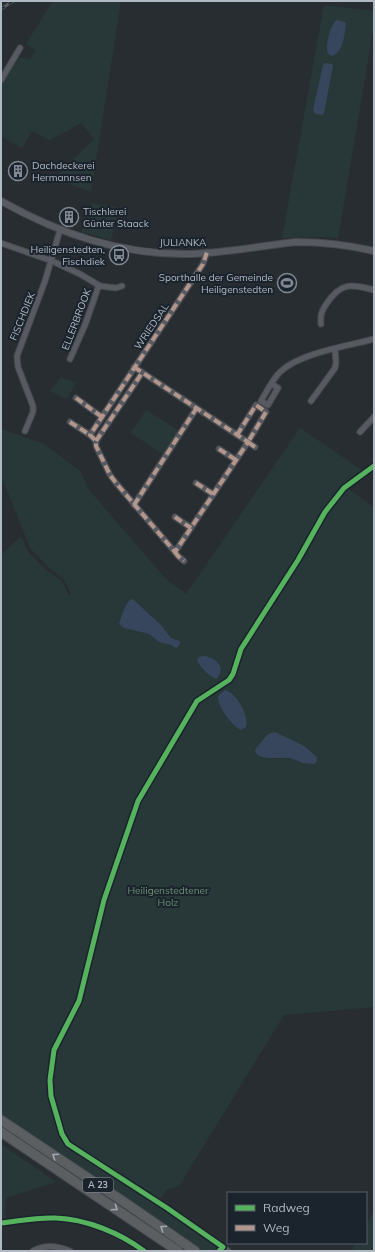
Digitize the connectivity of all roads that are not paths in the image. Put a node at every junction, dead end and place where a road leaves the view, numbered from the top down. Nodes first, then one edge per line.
1 (20, 48) dead end
2 (1, 80) edge
3 (1, 201) edge
4 (60, 230) junction
5 (1, 243) edge
6 (374, 251) edge
7 (207, 252) junction
8 (52, 261) junction
9 (99, 285) junction
10 (122, 286) dead end
11 (374, 290) edge
12 (321, 324) dead end
13 (374, 339) edge
14 (335, 349) junction
15 (70, 359) dead end
16 (134, 367) junction
17 (142, 373) junction
18 (272, 384) dead end
19 (76, 398) dead end
20 (311, 401) dead end
21 (196, 408) junction
22 (102, 417) junction
23 (374, 417) edge
24 (70, 422) dead end
25 (25, 431) dead end
26 (360, 432) dead end
27 (90, 435) junction
28 (237, 435) junction
29 (96, 441) junction
30 (248, 442) junction
31 (255, 447) dead end
32 (219, 449) dead end
33 (236, 460) junction
34 (374, 466) edge
35 (366, 472) dead end
36 (196, 483) dead end
37 (213, 494) junction
38 (134, 505) junction
39 (175, 517) dead end
40 (191, 528) junction
41 (175, 552) junction
42 (184, 561) dead end
43 (1, 1120) edge
44 (1, 1132) edge
45 (1, 1223) edge
46 (223, 1247) dead end
47 (33, 1251) edge
48 (70, 1251) edge
49 (144, 1251) edge
50 (178, 1251) edge
51 (195, 1251) edge
52 (228, 1251) edge

1 - 2 street
3 - 4 street, JULIANKA
4 - 7 street, JULIANKA
4 - 8 street, FISCHDIEK
5 - 8 street, ELLERBROOK
6 - 7 street, JULIANKA
7 - 16 street, WRIEDSAL
8 - 9 street, ELLERBROOK
8 - 25 street, FISCHDIEK
9 - 10 street, ELLERBROOK
9 - 15 street, ELLERBROOK
11 - 12 street
13 - 14 street
14 - 18 street
14 - 20 street
16 - 17 street
16 - 22 street, WRIEDSAL
17 - 21 street
17 - 29 street
19 - 22 street
21 - 28 street
21 - 38 street
22 - 27 street, WRIEDSAL
23 - 26 street
24 - 27 street
27 - 29 street
28 - 30 street
28 - 30 street
29 - 38 street
30 - 31 street
30 - 33 street
32 - 33 street
33 - 37 street
34 - 35 street
36 - 37 street
37 - 40 street
38 - 41 street
39 - 40 street
40 - 41 street
41 - 42 street
51 -> 43 highway, A 23
44 -> 50 highway, A 23
45 - 49 street
46 - 52 street
47 - 48 street

